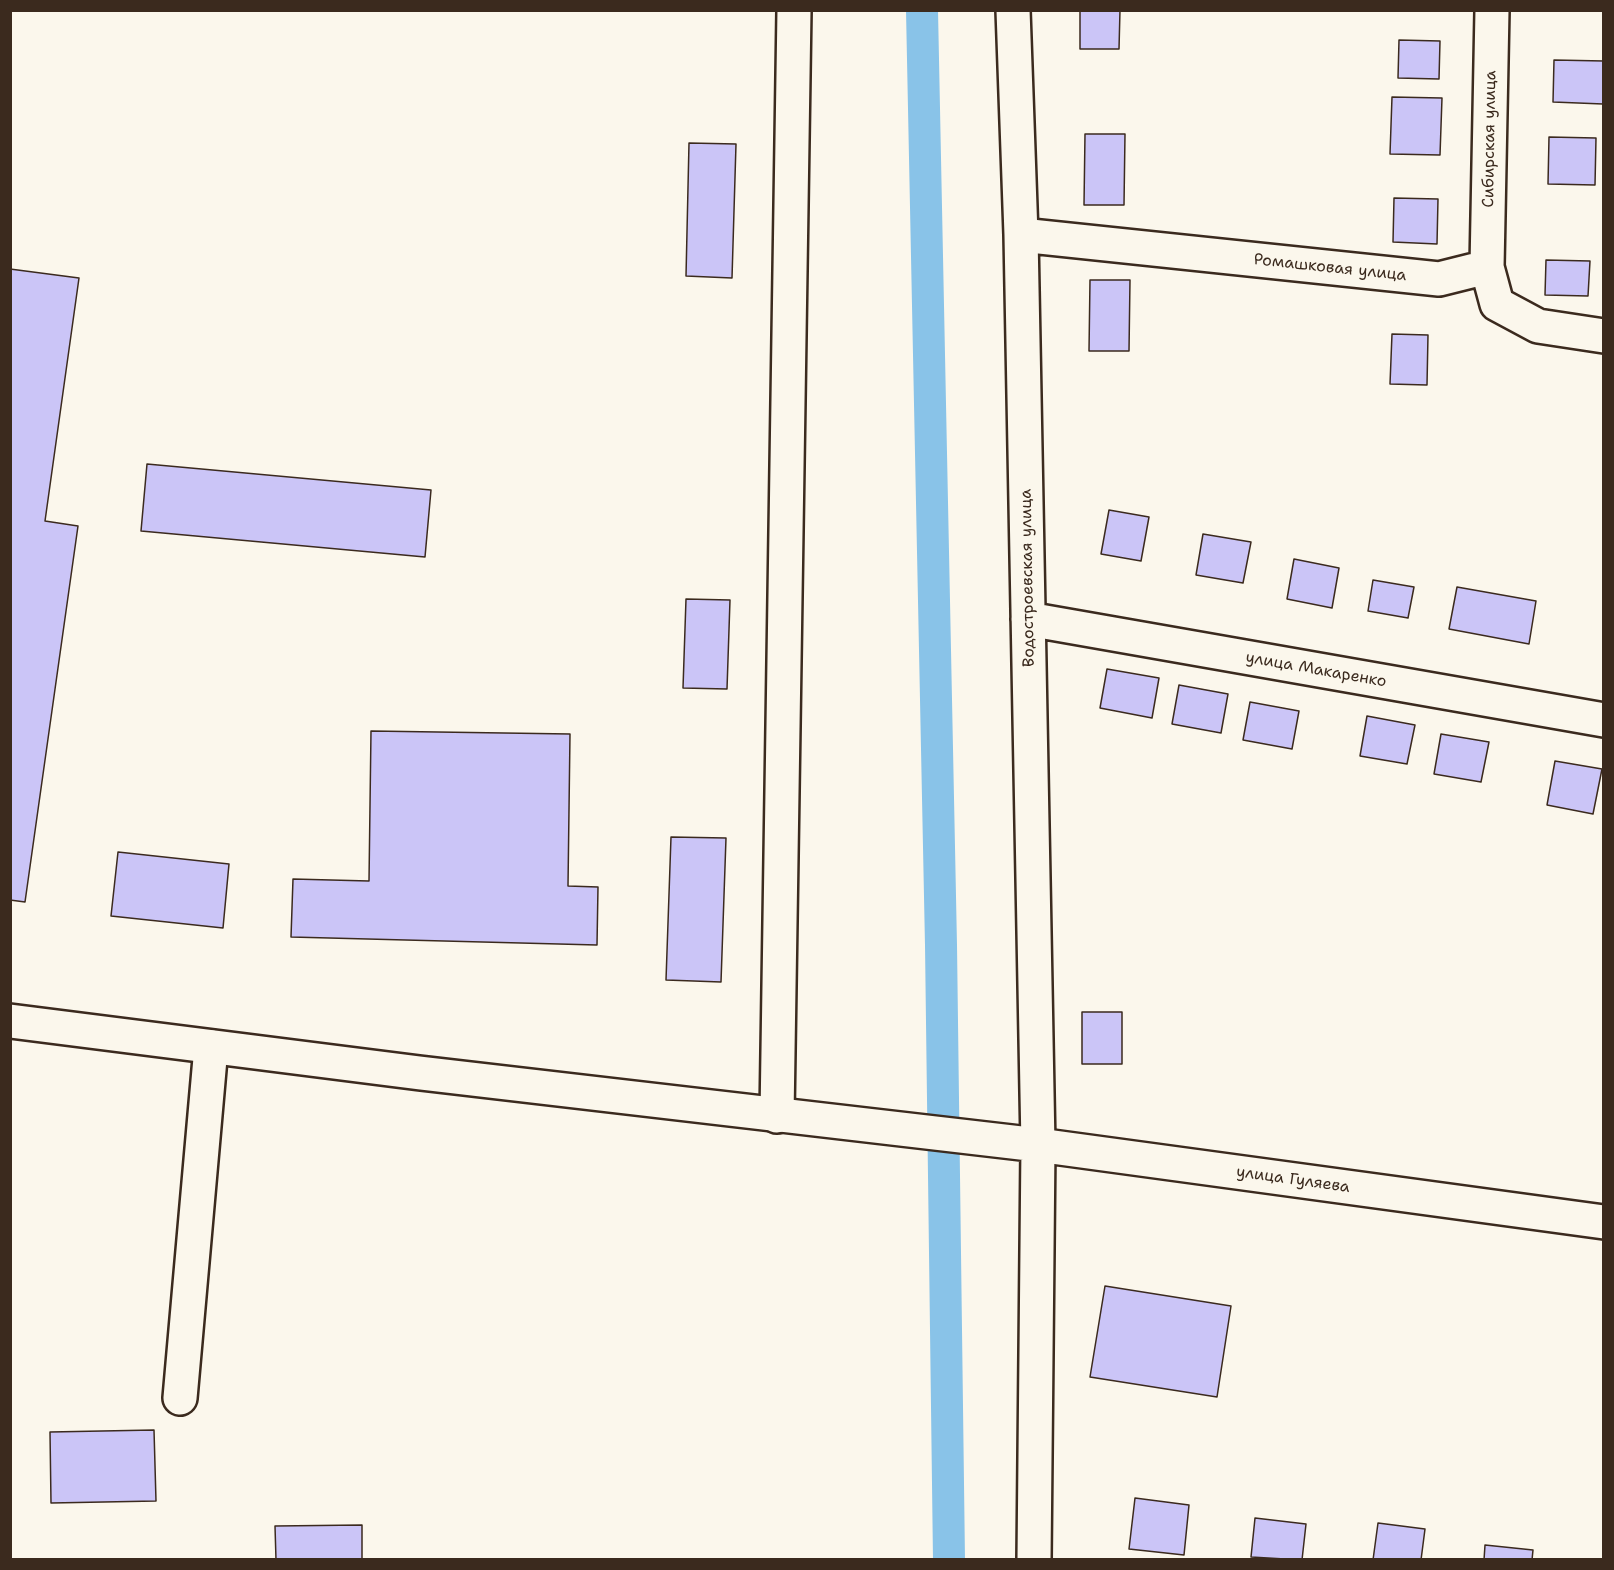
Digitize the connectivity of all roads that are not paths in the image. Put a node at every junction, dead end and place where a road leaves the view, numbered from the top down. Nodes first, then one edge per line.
1 (794, 10) edge
2 (1013, 10) edge
3 (1492, 10) edge
4 (1021, 235) junction
5 (1487, 267) junction
6 (1604, 336) edge
7 (1028, 619) junction
8 (1604, 720) edge
9 (10, 1021) edge
10 (211, 1047) junction
11 (777, 1116) junction
12 (1038, 1145) junction
13 (1604, 1222) edge
14 (180, 1398) dead end
15 (1034, 1560) edge

1 - 11 street
2 - 4 street, Водостроевская улица
3 - 5 street, Сибирская улица
4 - 5 street, Ромашковая улица
4 - 7 street, Водостроевская улица
5 - 6 street
7 - 8 street, улица Макаренко
7 - 12 street, Водостроевская улица
9 - 10 street, улица Гуляева
10 - 11 street, улица Гуляева
10 - 14 street
11 - 12 street, улица Гуляева
12 - 13 street, улица Гуляева
12 - 15 street, Водостроевская улица

